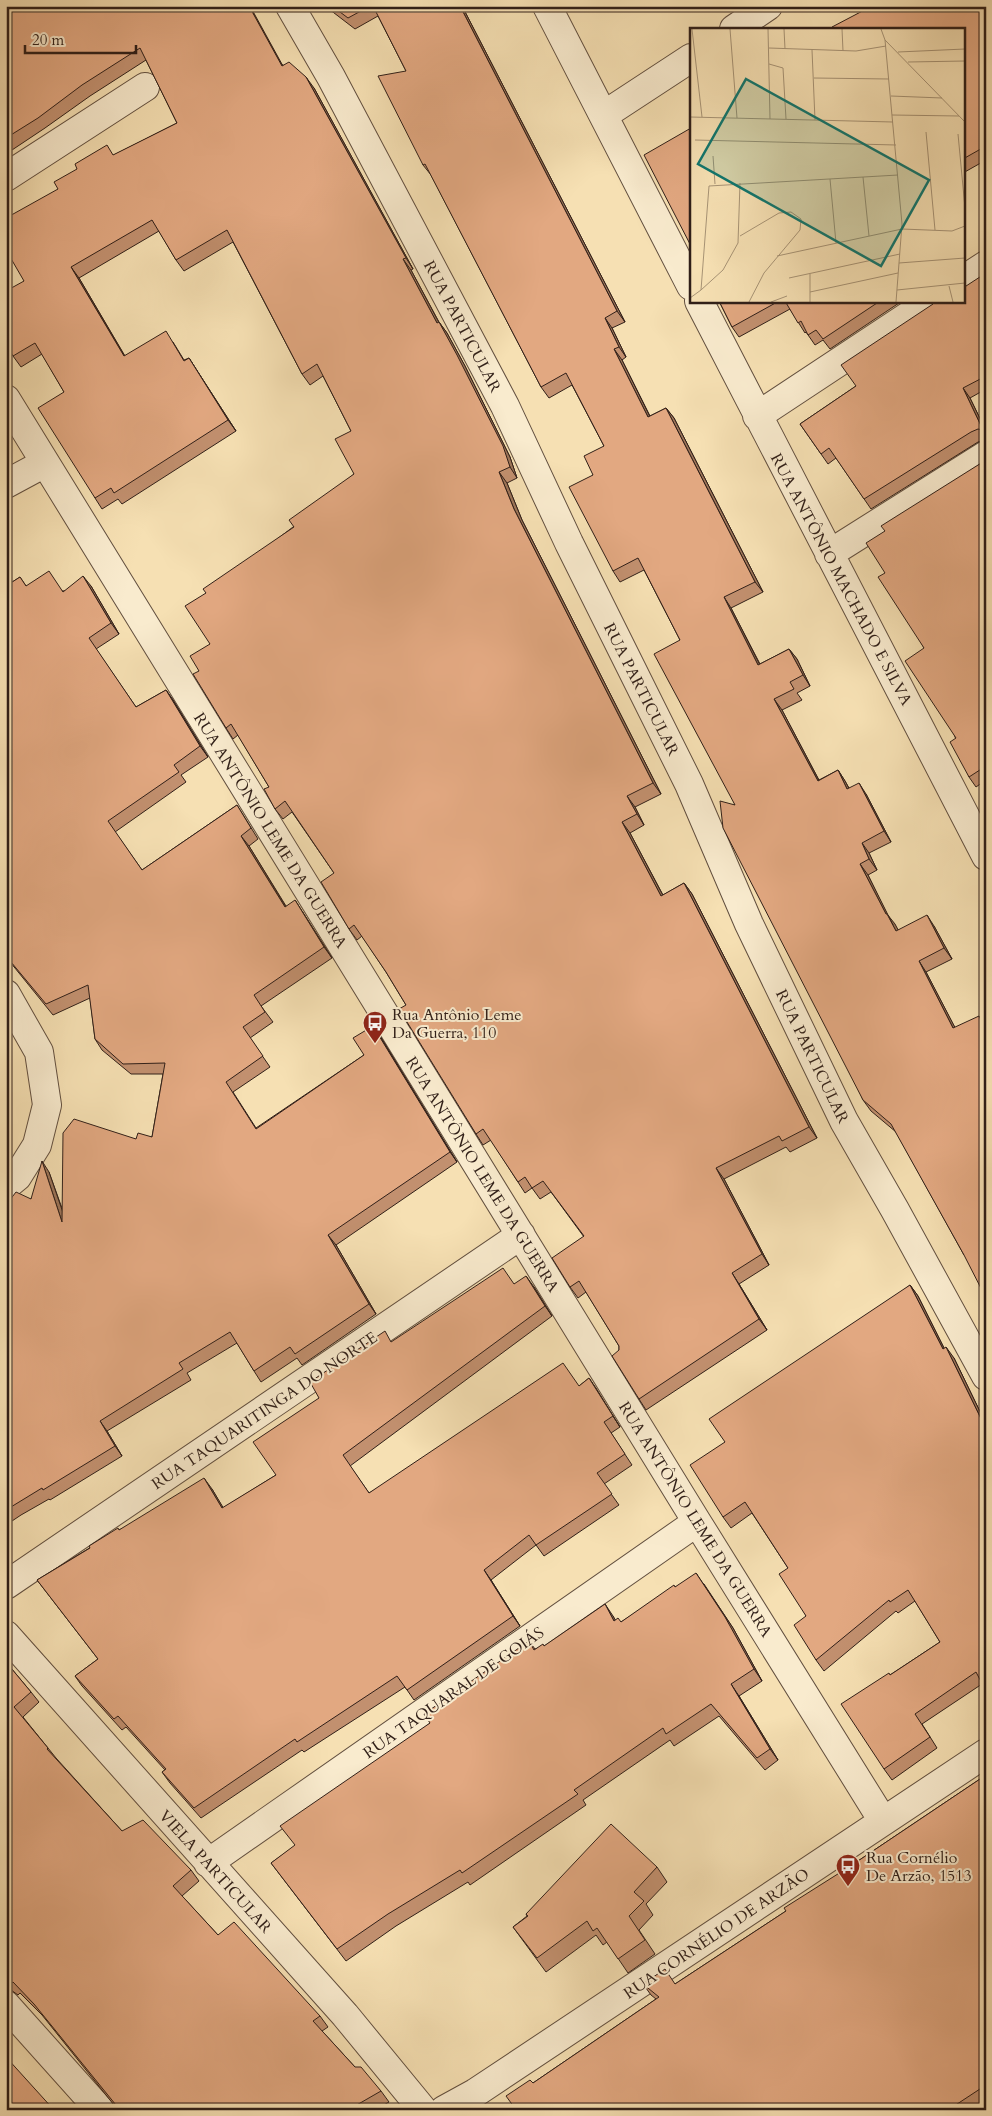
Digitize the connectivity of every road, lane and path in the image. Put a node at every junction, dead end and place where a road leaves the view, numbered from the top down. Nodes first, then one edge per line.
1 (290, 6) edge
2 (547, 6) edge
3 (768, 6) edge
4 (735, 28) edge
5 (690, 59) edge
6 (145, 87) dead end
7 (604, 115) junction
8 (6, 177) edge
9 (986, 265) edge
10 (964, 279) edge
11 (690, 284) edge
12 (700, 302) edge
13 (929, 302) edge
14 (6, 399) edge
15 (757, 416) junction
16 (986, 455) edge
17 (45, 464) junction
18 (6, 484) edge
19 (829, 554) junction
20 (976, 813) edge
21 (986, 856) edge
22 (6, 994) edge
23 (6, 1186) edge
24 (521, 1235) junction
25 (986, 1376) edge
26 (697, 1522) junction
27 (6, 1585) edge
28 (6, 1635) edge
29 (986, 1753) edge
30 (884, 1821) junction
31 (208, 1863) junction
32 (6, 2005) edge
33 (100, 2110) edge
34 (423, 2110) edge
35 (444, 2110) edge

1 - 25 street, RUA PARTICULAR
2 - 7 street
3 - 4 street
5 - 7 street
6 - 8 street
7 - 11 street
9 - 10 street
12 - 15 street, RUA ANTÔNIO MACHADO E SILVA
13 - 15 street
14 - 17 street, RUA ANTÔNIO LEME DA GUERRA
15 - 19 street, RUA ANTÔNIO MACHADO E SILVA
16 - 19 street
17 - 18 street
17 - 24 street, RUA ANTÔNIO LEME DA GUERRA
19 - 20 street, RUA ANTÔNIO MACHADO E SILVA
20 - 21 street, RUA ANTÔNIO MACHADO E SILVA
22 - 23 street
24 - 26 street, RUA ANTÔNIO LEME DA GUERRA
24 - 27 street, RUA TAQUARITINGA DO NORTE
26 - 30 street, RUA ANTÔNIO LEME DA GUERRA
26 - 31 street, RUA TAQUARAL DE GOIÁS
28 - 31 street, VIELA PARTICULAR
29 - 30 street, RUA CORNÉLIO DE ARZÃO
30 - 35 street, RUA CORNÉLIO DE ARZÃO
31 - 34 street, VIELA PARTICULAR
32 - 33 street

